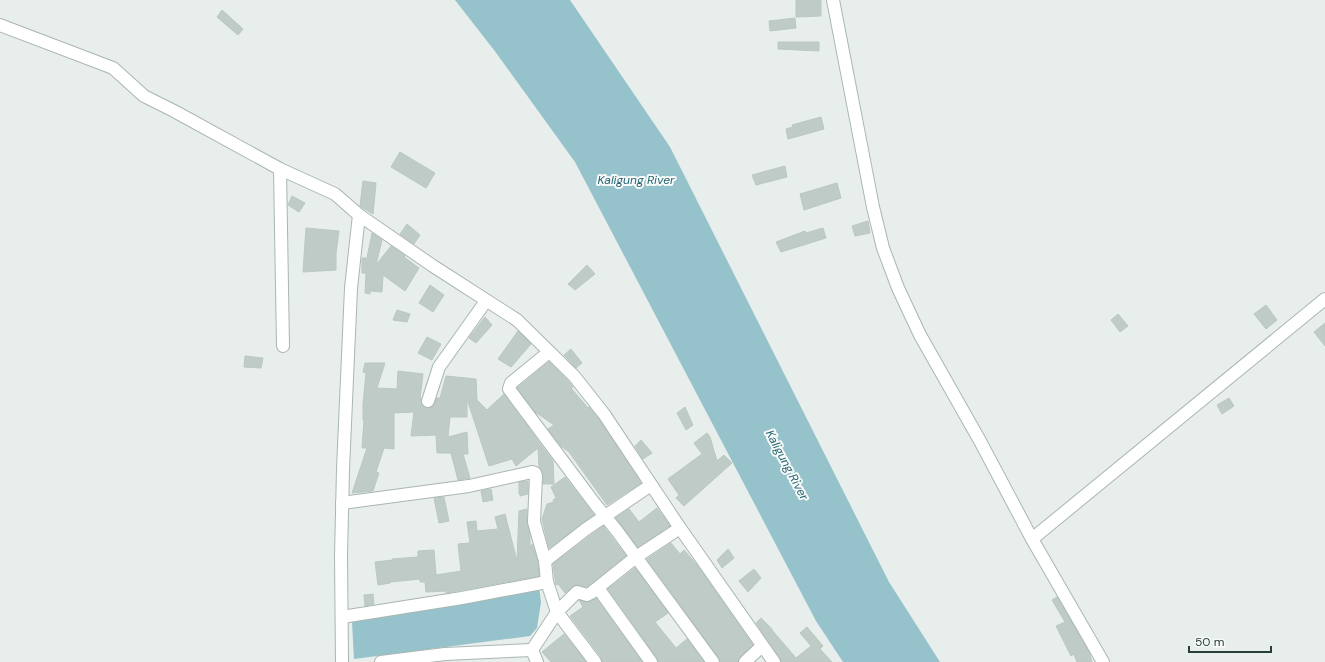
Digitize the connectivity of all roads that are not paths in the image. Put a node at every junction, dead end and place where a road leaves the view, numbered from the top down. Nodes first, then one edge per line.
1 (833, 0) edge
2 (0, 25) edge
3 (280, 169) junction
4 (357, 213) junction
5 (1325, 299) edge
6 (486, 301) junction
7 (284, 346) dead end
8 (549, 352) junction
9 (428, 401) dead end
10 (651, 485) junction
11 (342, 503) junction
12 (606, 517) junction
13 (680, 528) junction
14 (1032, 539) junction
15 (636, 557) junction
16 (545, 561) junction
17 (547, 582) junction
18 (598, 588) junction
19 (556, 612) junction
20 (342, 617) junction
21 (762, 646) junction
22 (532, 650) junction
23 (342, 662) edge
24 (381, 662) edge
25 (537, 662) edge
26 (595, 662) edge
27 (651, 662) edge
28 (713, 662) edge
29 (745, 662) edge
30 (774, 662) edge
31 (1104, 662) edge

1 - 14 street
2 - 3 street
3 - 4 street
3 - 7 street
4 - 6 street
4 - 11 street
5 - 14 street
6 - 8 street
6 - 9 street
8 - 10 street
8 - 12 street
10 - 12 street
10 - 13 street
11 - 16 street
11 - 20 street
12 - 15 street
12 - 16 street
13 - 15 street
13 - 21 street
14 - 31 street
15 - 18 street
15 - 28 street
16 - 17 street
17 - 19 street
17 - 20 street
18 - 19 street
18 - 27 street
19 - 22 street
19 - 26 street
20 - 23 street
21 - 29 street
21 - 30 street
22 - 24 street
22 - 25 street

